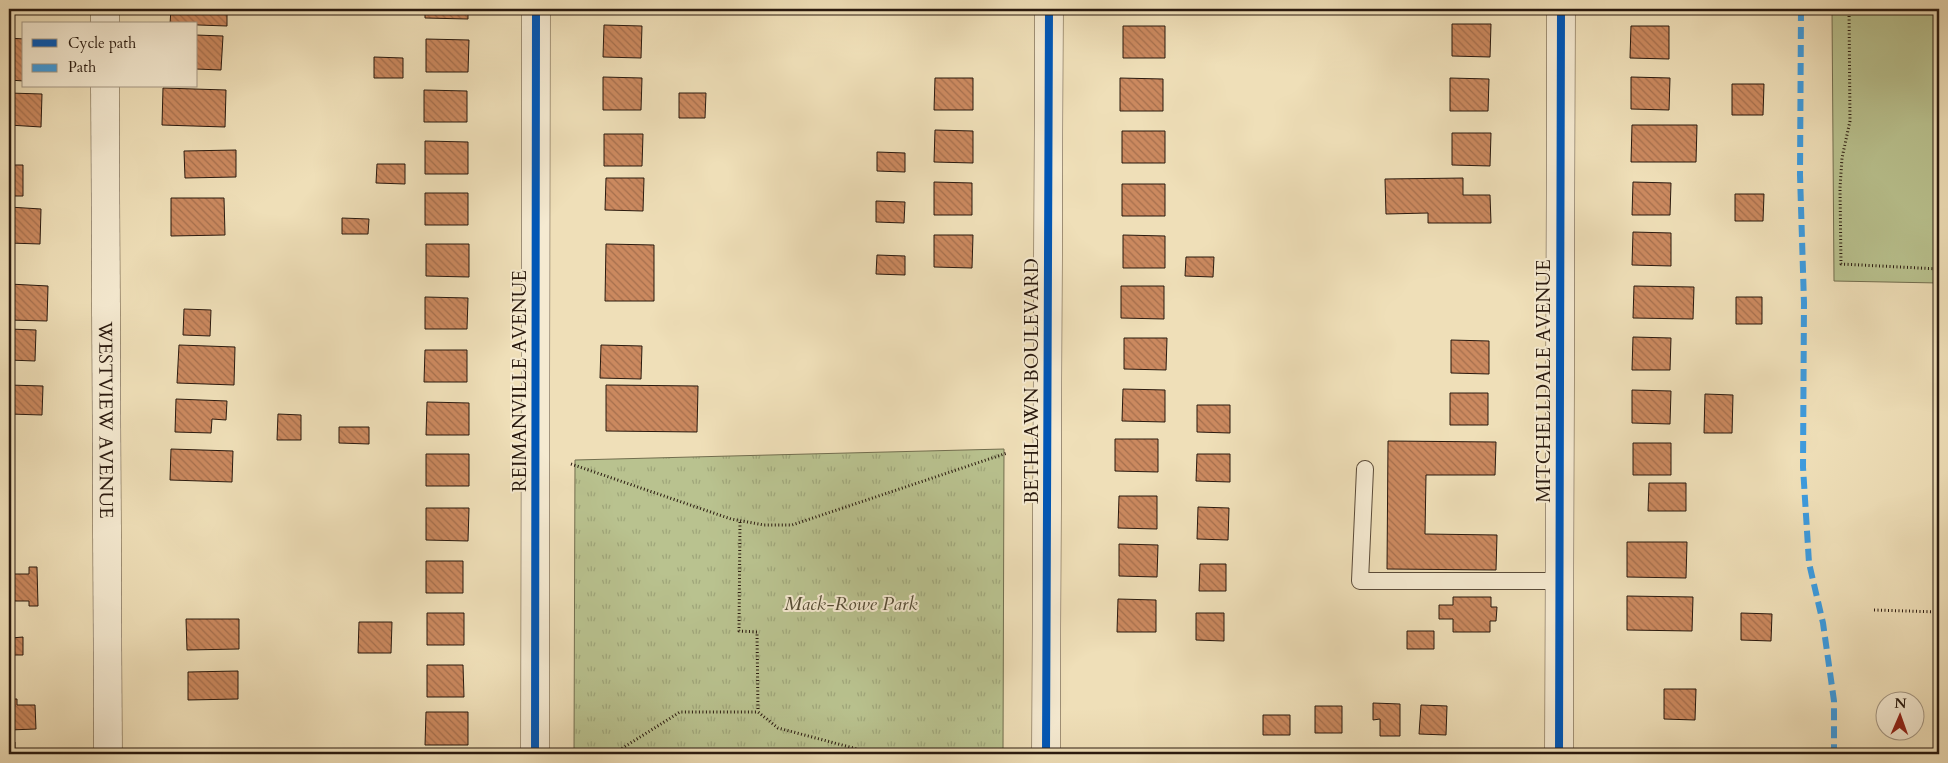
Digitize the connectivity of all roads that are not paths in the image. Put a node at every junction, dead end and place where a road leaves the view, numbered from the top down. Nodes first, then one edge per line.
1 (105, 9) edge
2 (536, 9) edge
3 (1049, 9) edge
4 (1561, 9) edge
5 (105, 22) edge
6 (105, 88) edge
7 (1365, 469) dead end
8 (1559, 582) junction
9 (108, 754) edge
10 (535, 754) edge
11 (1046, 754) edge
12 (1559, 754) edge

1 - 5 street
2 - 10 street, REIMANVILLE AVENUE
3 - 11 street, BETHLAWN BOULEVARD
4 - 8 street, MITCHELLDALE AVENUE
6 - 9 street, WESTVIEW AVENUE
7 - 8 lane
8 - 12 street, MITCHELLDALE AVENUE

